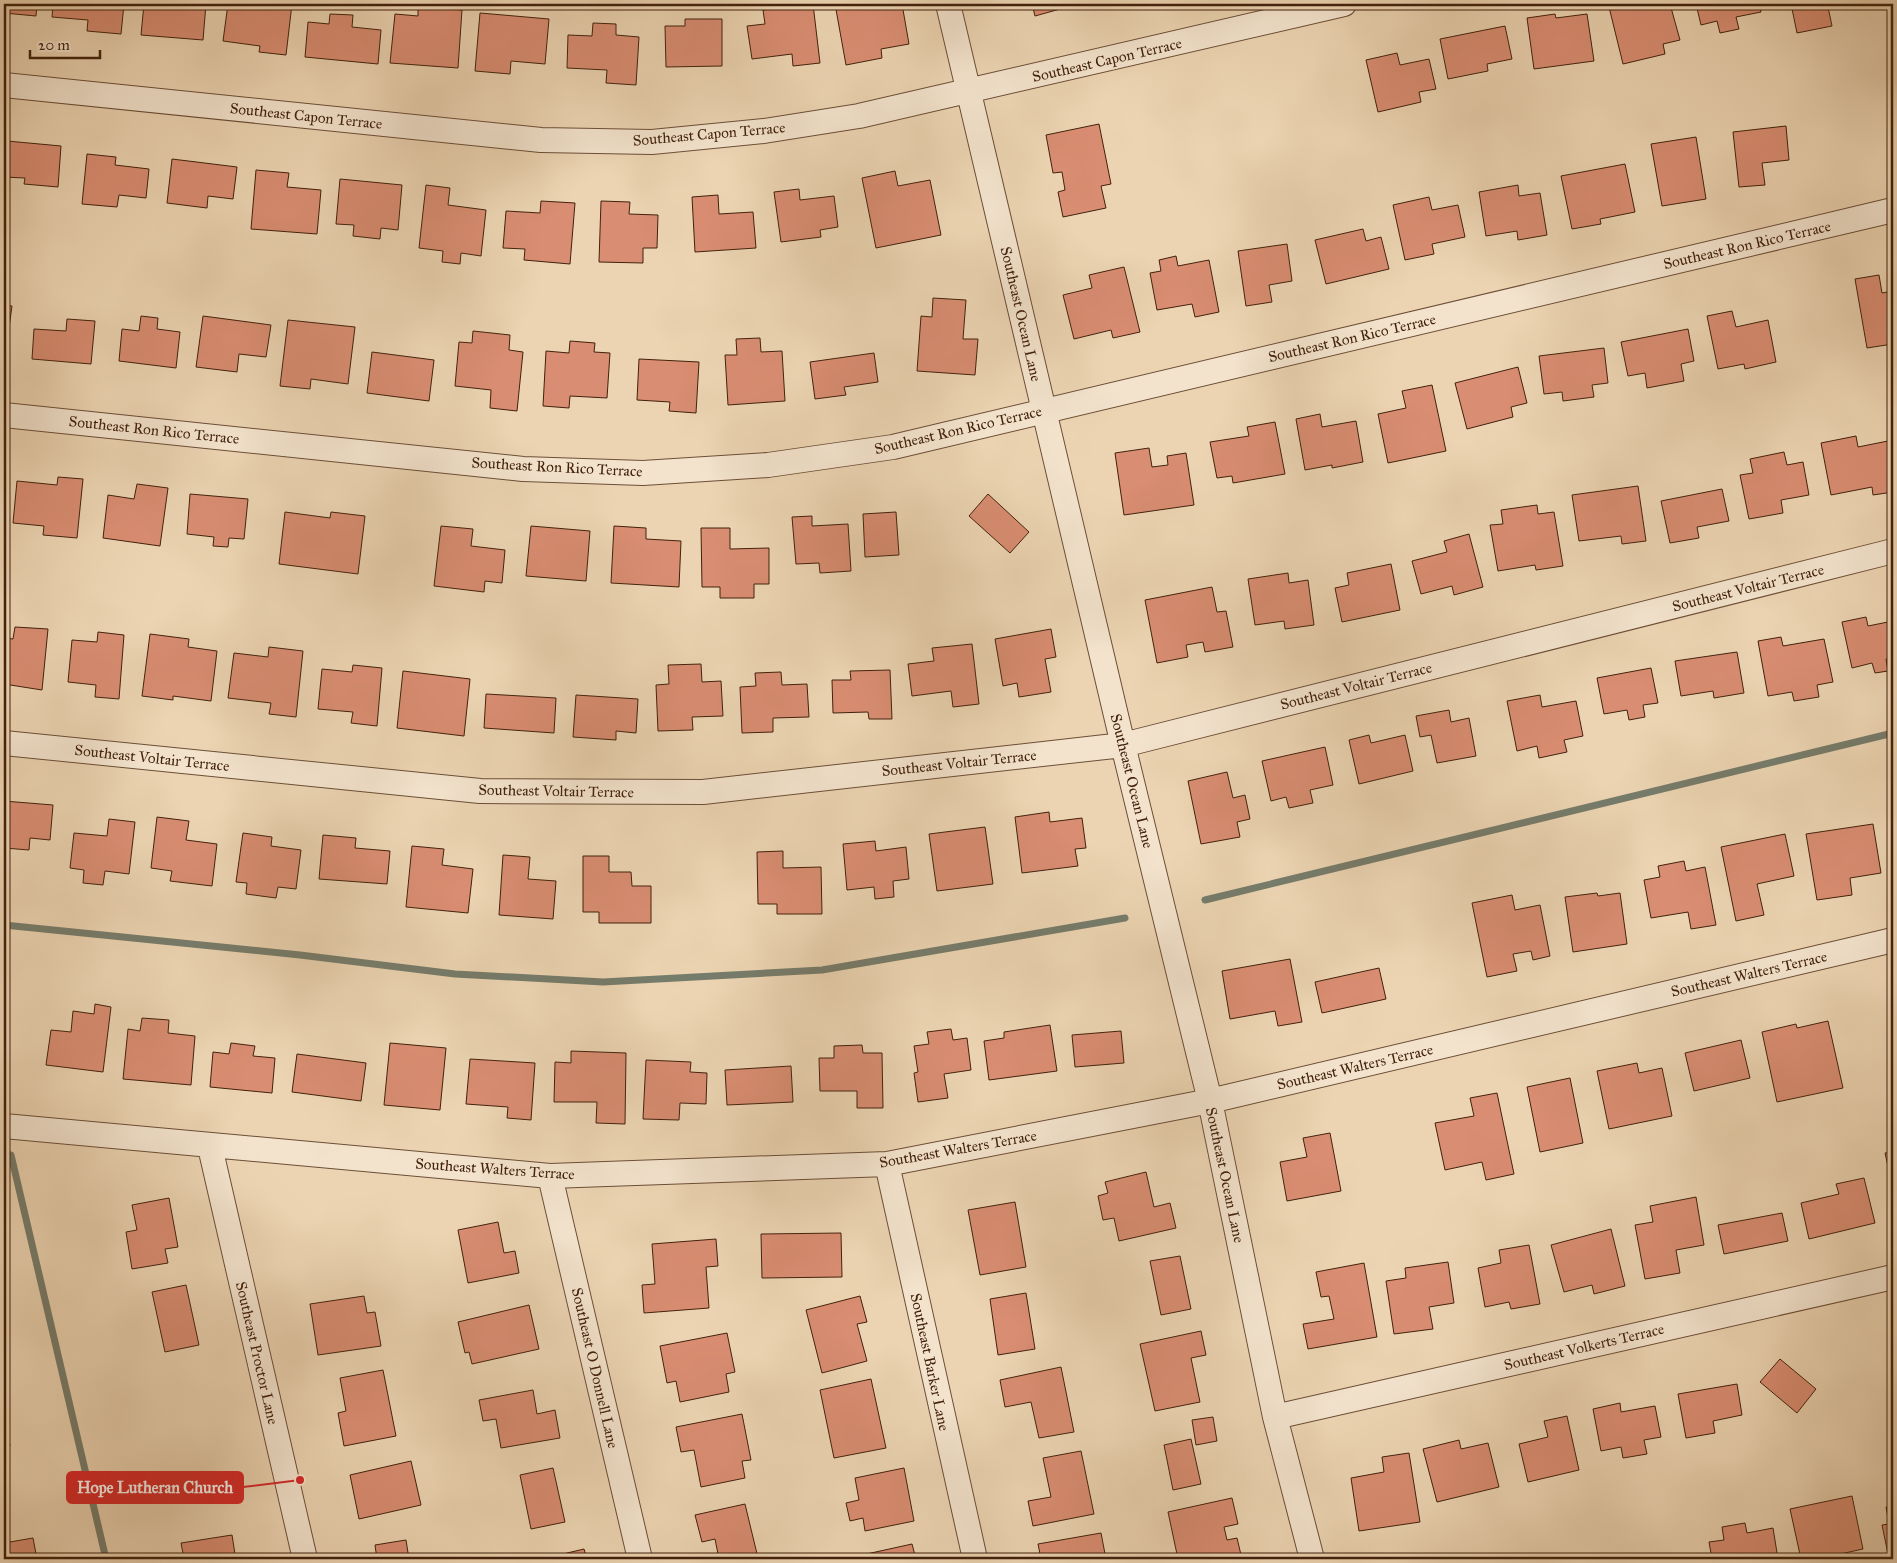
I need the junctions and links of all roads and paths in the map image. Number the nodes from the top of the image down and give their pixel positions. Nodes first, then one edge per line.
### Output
1 (948, 4) edge
2 (1344, 4) edge
3 (4, 85) edge
4 (968, 93) junction
5 (1893, 210) edge
6 (1044, 410) junction
7 (4, 415) edge
8 (1893, 551) edge
9 (4, 743) edge
10 (1123, 745) junction
11 (1893, 940) edge
12 (1210, 1102) junction
13 (4, 1126) edge
14 (210, 1147) junction
15 (887, 1164) junction
16 (550, 1176) junction
17 (1893, 1277) edge
18 (1276, 1417) junction
19 (305, 1559) edge
20 (640, 1559) edge
21 (975, 1559) edge
22 (1312, 1559) edge

1 - 4 street, Southeast Ocean Lane
2 - 4 street, Southeast Capon Terrace
3 - 4 street, Southeast Capon Terrace
4 - 6 street, Southeast Ocean Lane
5 - 6 street, Southeast Ron Rico Terrace
6 - 7 street, Southeast Ron Rico Terrace
6 - 10 street, Southeast Ocean Lane
8 - 10 street, Southeast Voltair Terrace
9 - 10 street, Southeast Voltair Terrace
10 - 12 street, Southeast Ocean Lane
11 - 12 street, Southeast Walters Terrace
12 - 15 street, Southeast Walters Terrace
12 - 18 street, Southeast Ocean Lane
13 - 14 street, Southeast Walters Terrace
14 - 16 street, Southeast Walters Terrace
14 - 19 street, Southeast Proctor Lane
15 - 16 street, Southeast Walters Terrace
15 - 21 street, Southeast Barker Lane
16 - 20 street, Southeast O Donnell Lane
17 - 18 street, Southeast Volkerts Terrace
18 - 22 street, Southeast Ocean Lane

